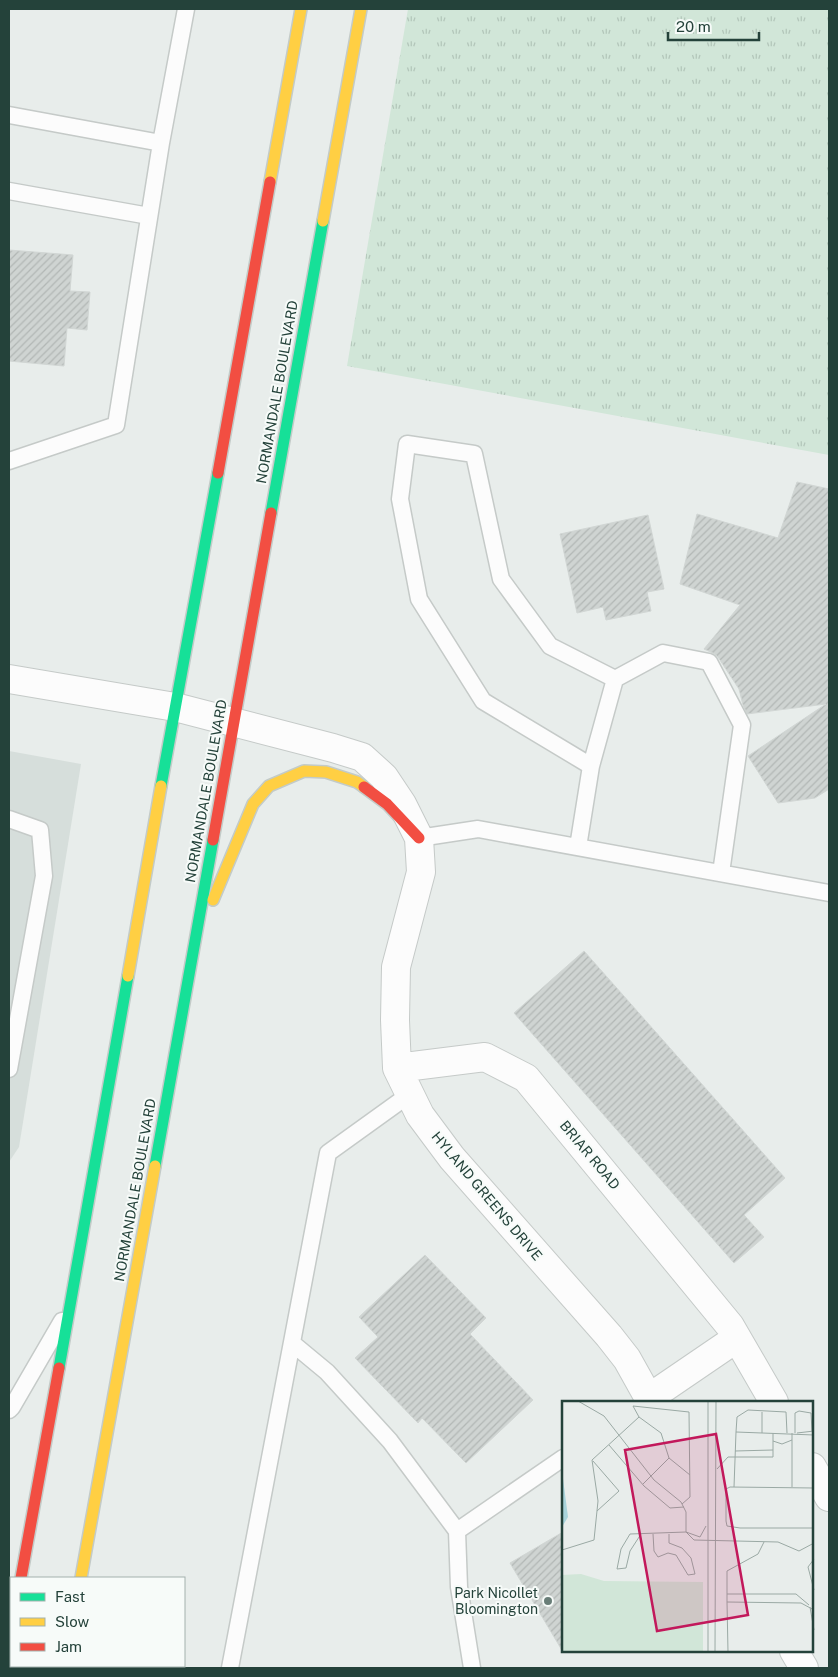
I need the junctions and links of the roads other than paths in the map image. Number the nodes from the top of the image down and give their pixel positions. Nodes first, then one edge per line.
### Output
1 (186, 9) edge
2 (301, 9) edge
3 (361, 9) edge
4 (9, 115) edge
5 (161, 143) junction
6 (9, 191) edge
7 (149, 216) junction
8 (9, 461) edge
9 (9, 679) edge
10 (615, 679) junction
11 (175, 707) junction
12 (234, 723) junction
13 (591, 766) junction
14 (9, 819) edge
15 (419, 838) junction
16 (578, 847) junction
17 (721, 873) junction
18 (828, 891) edge
19 (194, 943) junction
20 (397, 1068) junction
21 (9, 1069) edge
22 (410, 1094) junction
23 (71, 1304) junction
24 (737, 1338) junction
25 (292, 1343) junction
26 (648, 1401) edge
27 (773, 1401) edge
28 (9, 1410) edge
29 (562, 1459) edge
30 (813, 1469) edge
31 (829, 1497) edge
32 (457, 1531) junction
33 (21, 1577) edge
34 (81, 1577) edge
35 (795, 1652) edge
36 (230, 1668) edge
37 (472, 1668) edge
38 (804, 1668) edge

1 - 5 lane
2 - 11 main road
3 - 12 main road, NORMANDALE BOULEVARD
4 - 5 lane
5 - 7 lane
6 - 7 lane
7 - 8 lane
9 - 11 street, HYLAND GREENS DRIVE
10 - 13 lane
10 - 13 lane
10 - 17 lane
11 - 12 street, HYLAND GREENS DRIVE
11 - 23 main road
12 - 15 street, HYLAND GREENS DRIVE
12 - 19 main road, NORMANDALE BOULEVARD
13 - 16 lane
14 - 21 lane
15 - 16 lane
15 - 19 main road
15 - 20 street, HYLAND GREENS DRIVE
16 - 17 lane
17 - 18 lane
19 - 34 main road, NORMANDALE BOULEVARD
20 - 22 street, HYLAND GREENS DRIVE
20 - 24 street, BRIAR ROAD
22 - 25 lane
22 - 26 street, HYLAND GREENS DRIVE
23 - 28 lane
23 - 33 main road
24 - 26 street
24 - 27 street, BRIAR ROAD
25 - 32 lane
25 - 36 lane
29 - 32 lane
30 - 31 street
32 - 37 lane
35 - 38 street

